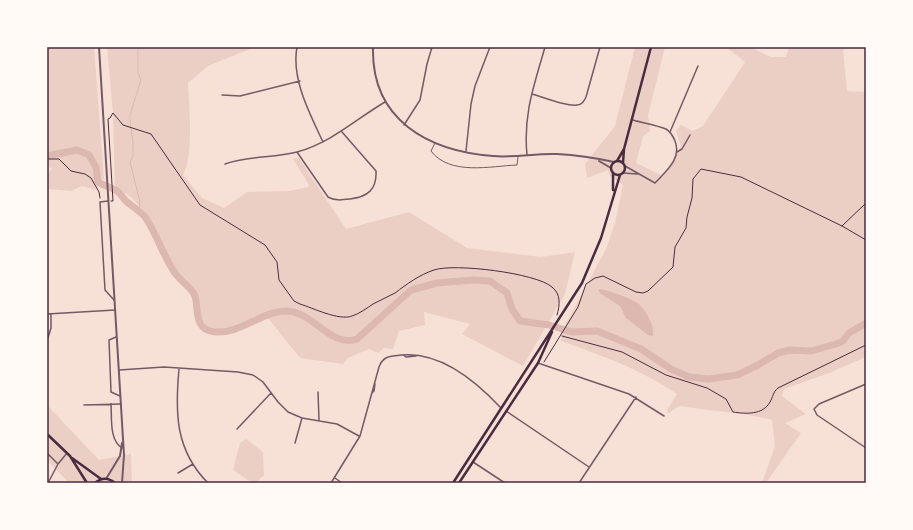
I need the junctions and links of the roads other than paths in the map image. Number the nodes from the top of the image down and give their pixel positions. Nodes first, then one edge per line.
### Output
1 (99, 47) edge
2 (297, 47) edge
3 (373, 47) edge
4 (432, 47) edge
5 (490, 47) edge
6 (545, 47) edge
7 (600, 47) edge
8 (651, 47) edge
9 (698, 66) dead end
10 (300, 82) junction
11 (532, 94) junction
12 (222, 95) dead end
13 (385, 102) junction
14 (633, 120) junction
15 (404, 125) junction
16 (341, 131) junction
17 (670, 132) junction
18 (690, 135) dead end
19 (323, 142) junction
20 (435, 144) junction
21 (624, 149) junction
22 (298, 152) junction
23 (466, 152) junction
24 (677, 152) junction
25 (527, 155) junction
26 (518, 156) junction
27 (598, 160) junction
28 (616, 161) junction
29 (225, 164) dead end
30 (624, 164) junction
31 (611, 168) junction
32 (613, 172) junction
33 (621, 174) junction
34 (640, 174) junction
35 (613, 193) junction
36 (109, 201) junction
37 (114, 300) junction
38 (115, 310) junction
39 (47, 314) edge
40 (51, 314) junction
41 (553, 330) junction
42 (117, 337) junction
43 (47, 341) edge
44 (533, 361) junction
45 (538, 363) junction
46 (179, 369) junction
47 (119, 370) junction
48 (866, 384) edge
49 (318, 392) dead end
50 (271, 393) junction
51 (120, 396) junction
52 (636, 397) junction
53 (111, 404) junction
54 (121, 404) junction
55 (84, 405) dead end
56 (502, 408) junction
57 (506, 411) junction
58 (664, 416) dead end
59 (302, 418) junction
60 (319, 420) junction
61 (237, 429) dead end
62 (47, 434) edge
63 (360, 436) junction
64 (123, 438) junction
65 (295, 443) dead end
66 (122, 448) junction
67 (866, 448) edge
68 (47, 453) edge
69 (67, 453) junction
70 (70, 456) junction
71 (472, 462) junction
72 (58, 464) junction
73 (193, 464) junction
74 (590, 467) junction
75 (178, 473) dead end
76 (334, 478) junction
77 (101, 479) junction
78 (106, 479) junction
79 (48, 483) edge
80 (87, 483) edge
81 (96, 483) edge
82 (115, 483) edge
83 (122, 483) edge
84 (208, 483) edge
85 (331, 483) edge
86 (342, 483) edge
87 (453, 483) edge
88 (459, 483) edge
89 (505, 483) edge
90 (579, 483) edge

1 - 36 street
2 - 10 street
3 - 13 street
4 - 15 street
5 - 23 street
6 - 11 street
7 - 11 street
8 - 14 main road
9 - 17 street
10 - 12 street
10 - 19 street
11 - 25 street
13 - 15 street
13 - 16 street
14 - 17 street
14 - 21 main road
15 - 20 street
16 - 19 street
16 - 22 street
17 - 24 street
18 - 24 street
19 - 22 street
20 - 23 street
20 - 26 lane
21 - 28 main road
21 - 30 main road
22 - 29 street
23 - 26 street
24 - 34 street
25 - 26 street
25 - 27 street
27 - 28 street
27 - 31 street
28 - 30 main road
28 - 31 main road
30 - 33 main road
30 - 34 street
31 - 32 main road
32 - 33 main road
32 - 35 main road
33 - 34 street
33 - 35 main road
35 - 41 main road
36 - 37 street
36 - 37 street
37 - 38 street
38 - 40 street
38 - 42 street
39 - 40 street
40 - 43 street
41 - 44 main road
41 - 45 main road
42 - 47 street
42 - 51 street
44 - 45 main road
44 - 56 main road
45 - 52 street
45 - 57 main road
46 - 47 street
46 - 50 street
46 - 73 street
47 - 51 street
48 - 67 street
49 - 60 street
50 - 59 street
50 - 61 street
51 - 54 street
52 - 58 street
52 - 74 street
53 - 54 street
53 - 55 street
53 - 66 street
54 - 64 street
56 - 57 main road
56 - 63 street
56 - 87 main road
57 - 71 main road
57 - 74 street
59 - 60 street
59 - 65 street
60 - 63 street
62 - 69 main road
63 - 76 street
64 - 66 street
64 - 83 street
66 - 78 street
68 - 72 street
69 - 70 main road
69 - 72 street
70 - 77 main road
70 - 80 main road
71 - 88 main road
71 - 89 street
72 - 79 street
73 - 75 street
73 - 84 street
74 - 90 street
76 - 85 street
76 - 86 street
77 - 78 main road
77 - 81 main road
78 - 82 main road

